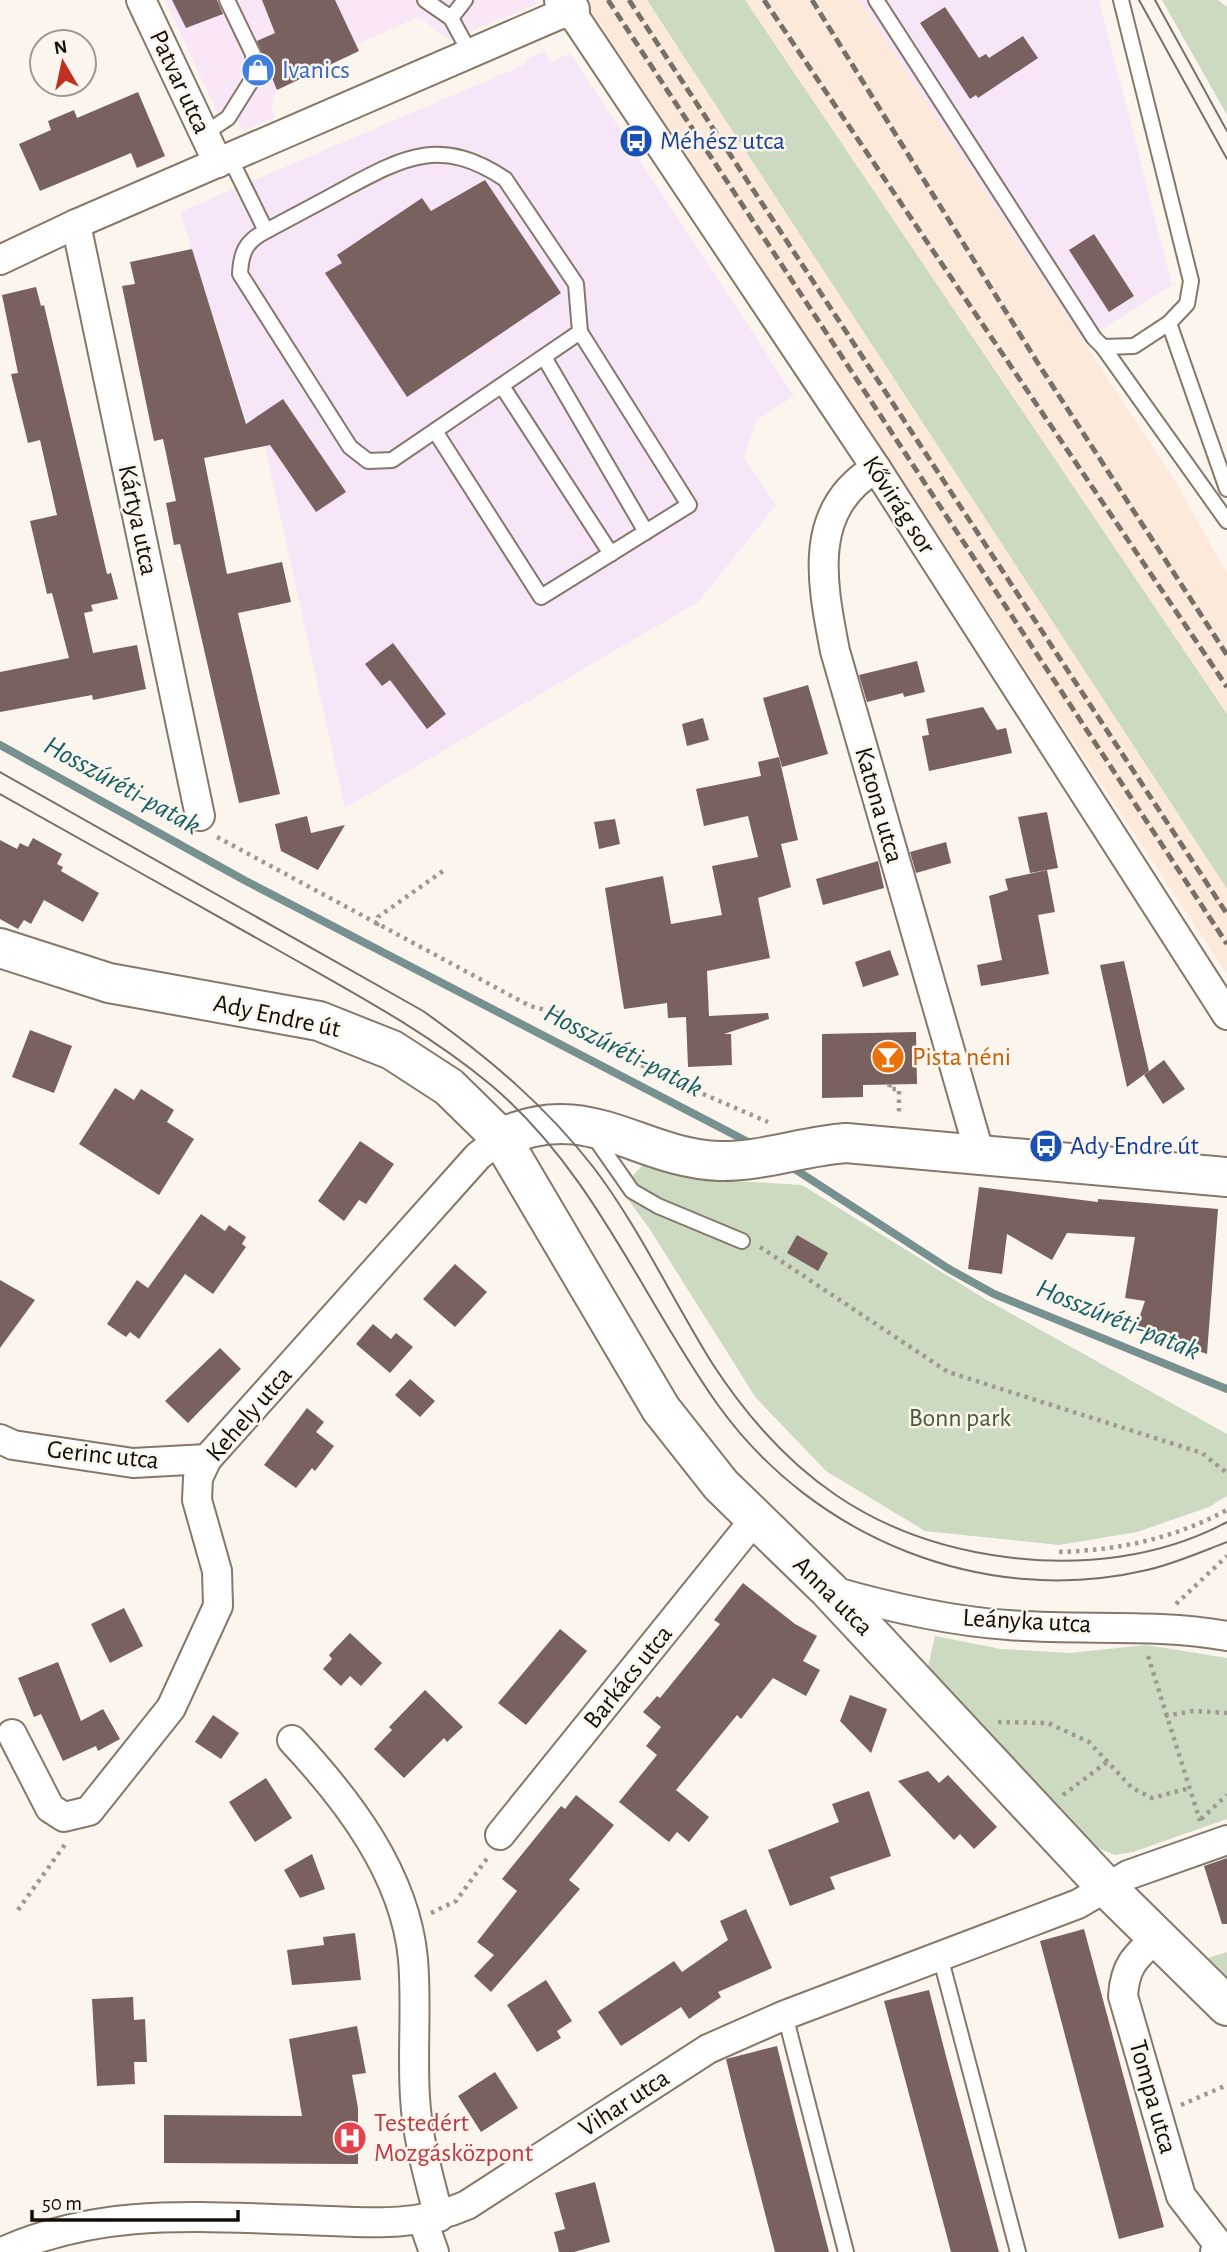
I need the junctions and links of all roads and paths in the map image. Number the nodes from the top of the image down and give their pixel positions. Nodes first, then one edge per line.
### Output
1 (141, 0) edge
2 (227, 0) edge
3 (425, 0) edge
4 (465, 0) edge
5 (876, 0) edge
6 (1121, 0) edge
7 (567, 5) edge
8 (451, 18) junction
9 (470, 53) junction
10 (204, 134) junction
11 (224, 161) junction
12 (76, 224) junction
13 (266, 231) junction
14 (0, 260) edge
15 (1169, 323) junction
16 (580, 332) junction
17 (1103, 347) junction
18 (544, 357) junction
19 (502, 386) junction
20 (435, 431) junction
21 (876, 468) junction
22 (1227, 489) edge
23 (1227, 521) edge
24 (646, 532) junction
25 (611, 554) junction
26 (200, 816) dead end
27 (231, 846) dead end
28 (443, 872) dead end
29 (377, 926) junction
30 (0, 948) edge
31 (1227, 1015) edge
32 (750, 1115) dead end
33 (586, 1125) junction
34 (501, 1138) junction
35 (980, 1155) junction
36 (1227, 1177) edge
37 (743, 1241) joint
38 (0, 1439) edge
39 (207, 1459) junction
40 (1227, 1473) edge
41 (1227, 1510) edge
42 (755, 1519) junction
43 (1059, 1552) dead end
44 (1227, 1556) edge
45 (829, 1590) junction
46 (1150, 1629) junction
47 (1227, 1636) edge
48 (1227, 1713) edge
49 (1165, 1716) junction
50 (12, 1734) dead end
51 (968, 1737) junction
52 (292, 1740) dead end
53 (1107, 1762) junction
54 (1190, 1788) junction
55 (1227, 1795) edge
56 (89, 1811) junction
57 (1038, 1813) junction
58 (1200, 1820) junction
59 (500, 1835) joint
60 (1218, 1843) edge
61 (1106, 1888) junction
62 (18, 1910) dead end
63 (407, 1925) junction
64 (1156, 1938) junction
65 (940, 1956) junction
66 (1227, 2006) edge
67 (785, 2015) junction
68 (1227, 2085) edge
69 (1158, 2115) junction
70 (431, 2219) junction
71 (1220, 2251) edge
72 (2, 2252) edge
73 (434, 2252) edge
74 (846, 2252) edge
75 (1018, 2252) edge

1 - 10 street, Patvar utca
2 - 10 lane
3 - 8 lane
4 - 8 lane
5 - 17 lane
6 - 15 lane
7 - 9 street
7 - 21 street, Kővirág sor
8 - 9 lane
9 - 11 street
10 - 11 street, Patvar utca
11 - 12 street
11 - 13 lane
12 - 14 street
12 - 26 street, Kártya utca
13 - 16 lane
13 - 20 lane
15 - 17 lane
15 - 22 lane
16 - 18 lane
16 - 24 lane
17 - 23 lane
18 - 19 lane
18 - 24 lane
19 - 20 lane
19 - 25 lane
20 - 25 lane
21 - 31 street, Kővirág sor
21 - 35 street, Katona utca
24 - 25 lane
27 - 29 path
28 - 29 path
29 - 32 path
30 - 34 street, Ady Endre út
33 - 34 street
33 - 35 street
33 - 37 lane
34 - 39 street, Kehely utca
34 - 42 street, Anna utca
35 - 36 street
37 - 40 path
38 - 39 street, Gerinc utca
39 - 56 street, Kehely utca
41 - 43 path
42 - 45 street, Anna utca
42 - 59 street, Barkács utca
44 - 46 path
45 - 46 street, Leányka utca
45 - 51 street, Anna utca
46 - 47 street, Leányka utca
46 - 49 path
48 - 49 path
49 - 54 path
50 - 56 street
51 - 53 path
51 - 57 street, Anna utca
52 - 63 street
53 - 54 path
53 - 57 path
54 - 58 path
55 - 58 path
56 - 62 path
57 - 61 street, Anna utca
58 - 60 path
59 - 63 path
60 - 61 street, Vihar utca
61 - 64 street, Anna utca
61 - 65 street, Vihar utca
63 - 70 street
64 - 66 street, Anna utca
64 - 69 street, Tompa utca
65 - 67 street, Vihar utca
65 - 75 lane
67 - 70 street, Vihar utca
67 - 74 lane
68 - 69 path
69 - 71 street, Tompa utca
70 - 72 street, Vihar utca
70 - 73 street

